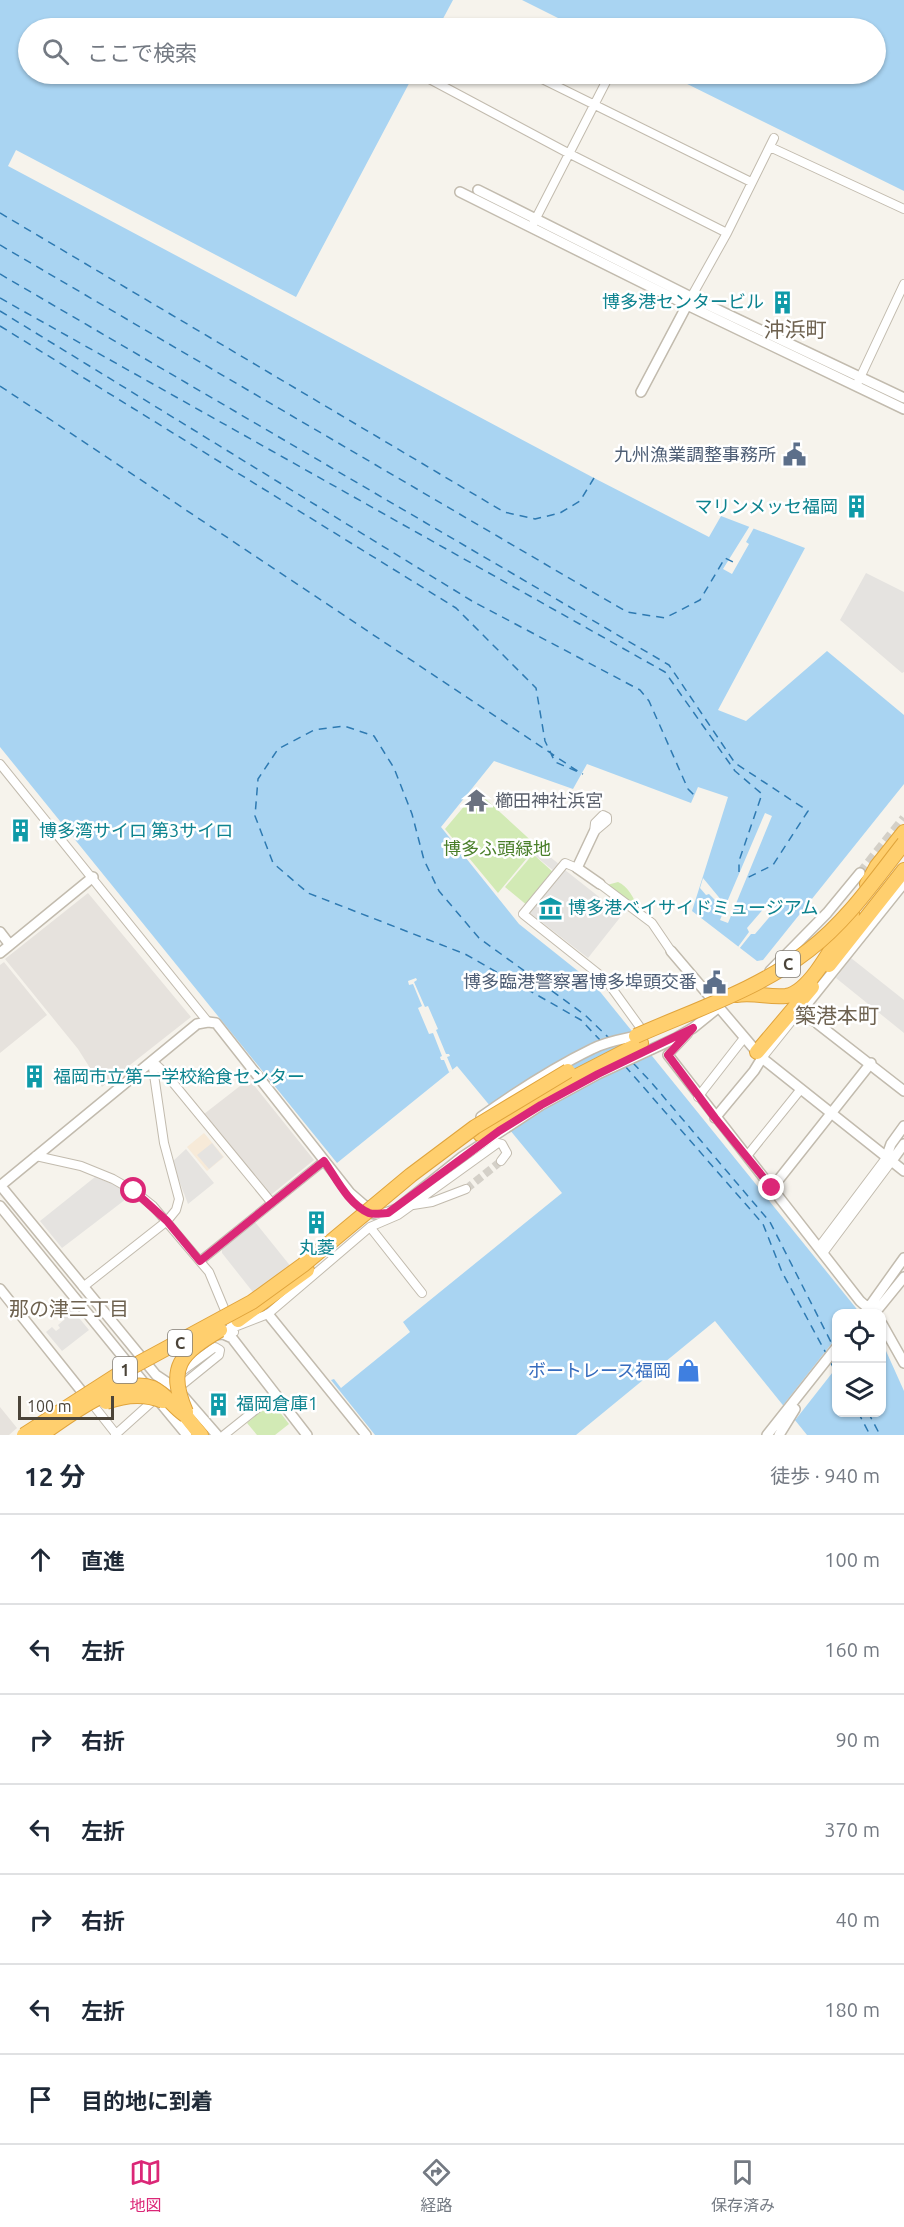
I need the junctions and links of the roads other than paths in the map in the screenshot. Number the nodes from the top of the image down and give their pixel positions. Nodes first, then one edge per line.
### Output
1 (439, 84) edge
2 (552, 84) edge
3 (605, 84) edge
4 (593, 105) junction
5 (774, 138) dead end
6 (770, 147) junction
7 (568, 153) junction
8 (751, 182) junction
9 (478, 190) dead end
10 (460, 192) dead end
11 (904, 209) edge
12 (534, 223) junction
13 (727, 233) junction
14 (904, 284) edge
15 (689, 301) junction
16 (858, 381) junction
17 (641, 392) dead end
18 (904, 398) edge
19 (904, 409) edge
20 (0, 764) edge
21 (594, 832) dead end
22 (904, 832) edge
23 (904, 843) edge
24 (904, 857) edge
25 (577, 868) junction
26 (904, 870) edge
27 (860, 873) tunnel mouth
28 (93, 877) junction
29 (904, 883) edge
30 (600, 884) joint
31 (0, 932) edge
32 (10, 945) junction
33 (671, 951) joint
34 (0, 953) edge
35 (817, 980) junction
36 (718, 1005) junction
37 (207, 1022) junction
38 (818, 1024) junction
39 (693, 1028) junction
40 (641, 1035) junction
41 (744, 1038) junction
42 (668, 1055) joint
43 (759, 1055) junction
44 (152, 1061) junction
45 (871, 1064) junction
46 (801, 1089) junction
47 (904, 1091) edge
48 (699, 1097) junction
49 (830, 1112) junction
50 (715, 1118) junction
51 (904, 1126) edge
52 (904, 1144) edge
53 (36, 1156) junction
54 (747, 1156) junction
55 (889, 1160) junction
56 (324, 1161) junction
57 (501, 1161) dead end
58 (904, 1171) edge
59 (333, 1173) junction
60 (0, 1186) edge
61 (772, 1188) junction
62 (466, 1189) tunnel mouth
63 (271, 1202) junction
64 (413, 1205) junction
65 (0, 1206) edge
66 (363, 1214) junction
67 (167, 1221) junction
68 (370, 1227) junction
69 (330, 1250) junction
70 (821, 1250) junction
71 (904, 1258) edge
72 (200, 1261) junction
73 (903, 1279) edge
74 (83, 1287) junction
75 (0, 1289) edge
76 (422, 1293) dead end
77 (869, 1309) edge
78 (873, 1309) edge
79 (874, 1309) edge
80 (268, 1314) junction
81 (233, 1329) junction
82 (886, 1331) edge
83 (210, 1335) junction
84 (238, 1348) junction
85 (832, 1355) edge
86 (146, 1363) junction
87 (833, 1363) edge
88 (904, 1363) edge
89 (133, 1368) junction
90 (168, 1382) junction
91 (177, 1389) junction
92 (83, 1393) junction
93 (274, 1395) junction
94 (156, 1398) junction
95 (790, 1412) junction
96 (187, 1417) junction
97 (24, 1435) edge
98 (29, 1435) edge
99 (40, 1435) edge
100 (51, 1435) edge
101 (115, 1435) edge
102 (187, 1435) edge
103 (202, 1435) edge
104 (218, 1435) edge
105 (224, 1435) edge
106 (307, 1435) edge
107 (366, 1435) edge
108 (766, 1435) edge
109 (779, 1435) edge

1 - 7 street
2 - 4 street
3 - 4 street
4 - 7 street
4 - 8 street
5 - 6 street
6 - 8 street
6 - 11 street
7 - 12 street
7 - 13 street
8 - 13 street
9 - 12 street
10 - 12 street
12 - 15 street
13 - 15 street
14 - 16 street
15 - 16 street
15 - 17 street
16 - 18 street
16 - 19 street
20 - 28 street
21 - 25 street
22 - 36 highway, bridge
23 - 40 highway, C, bridge
24 - 69 highway, C
25 - 30 street
25 - 40 street
26 - 35 highway
27 - 36 street
28 - 32 street
28 - 37 street
29 - 38 street
30 - 33 street
31 - 32 street
32 - 34 street
33 - 36 street
35 - 36 highway
35 - 43 highway
36 - 39 street
36 - 40 street, bridge
36 - 41 street
37 - 44 street
37 - 56 street
38 - 43 street
38 - 45 street
39 - 42 street
39 - 59 street
40 - 59 street
40 - 66 highway, 1, bridge
41 - 43 street
41 - 48 street
42 - 48 street
43 - 46 street
43 - 50 street
44 - 53 street
44 - 63 street
44 - 67 street
45 - 47 street
45 - 49 street
46 - 49 street
46 - 54 street
48 - 50 street
49 - 55 street
49 - 61 street
50 - 54 street
51 - 55 street
52 - 55 street
53 - 60 street
53 - 67 street
54 - 61 street
55 - 58 street
55 - 70 street
56 - 59 street
56 - 63 street
57 - 64 street
60 - 74 street
61 - 70 street
62 - 64 street
63 - 72 street
64 - 68 street
65 - 89 street
66 - 96 highway, bridge
66 - 97 highway, 1, bridge
67 - 72 street
67 - 74 street
68 - 76 street
68 - 80 street
69 - 96 highway, bridge
69 - 98 highway, C, bridge
70 - 77 street
71 - 78 street
72 - 81 street
73 - 79 street
74 - 86 street
75 - 92 street
80 - 81 street
80 - 107 street
81 - 83 street
81 - 84 street
82 - 88 street
83 - 84 street
83 - 86 street
84 - 93 street
85 - 95 street
86 - 89 street
86 - 90 street
87 - 95 street
89 - 92 street
89 - 94 street
90 - 91 street
90 - 91 street
91 - 104 street
92 - 98 street
92 - 101 street
93 - 105 street
93 - 106 street
94 - 101 street
94 - 102 street
95 - 108 street
95 - 109 street
96 - 99 highway, bridge
96 - 100 highway, bridge
96 - 103 highway

